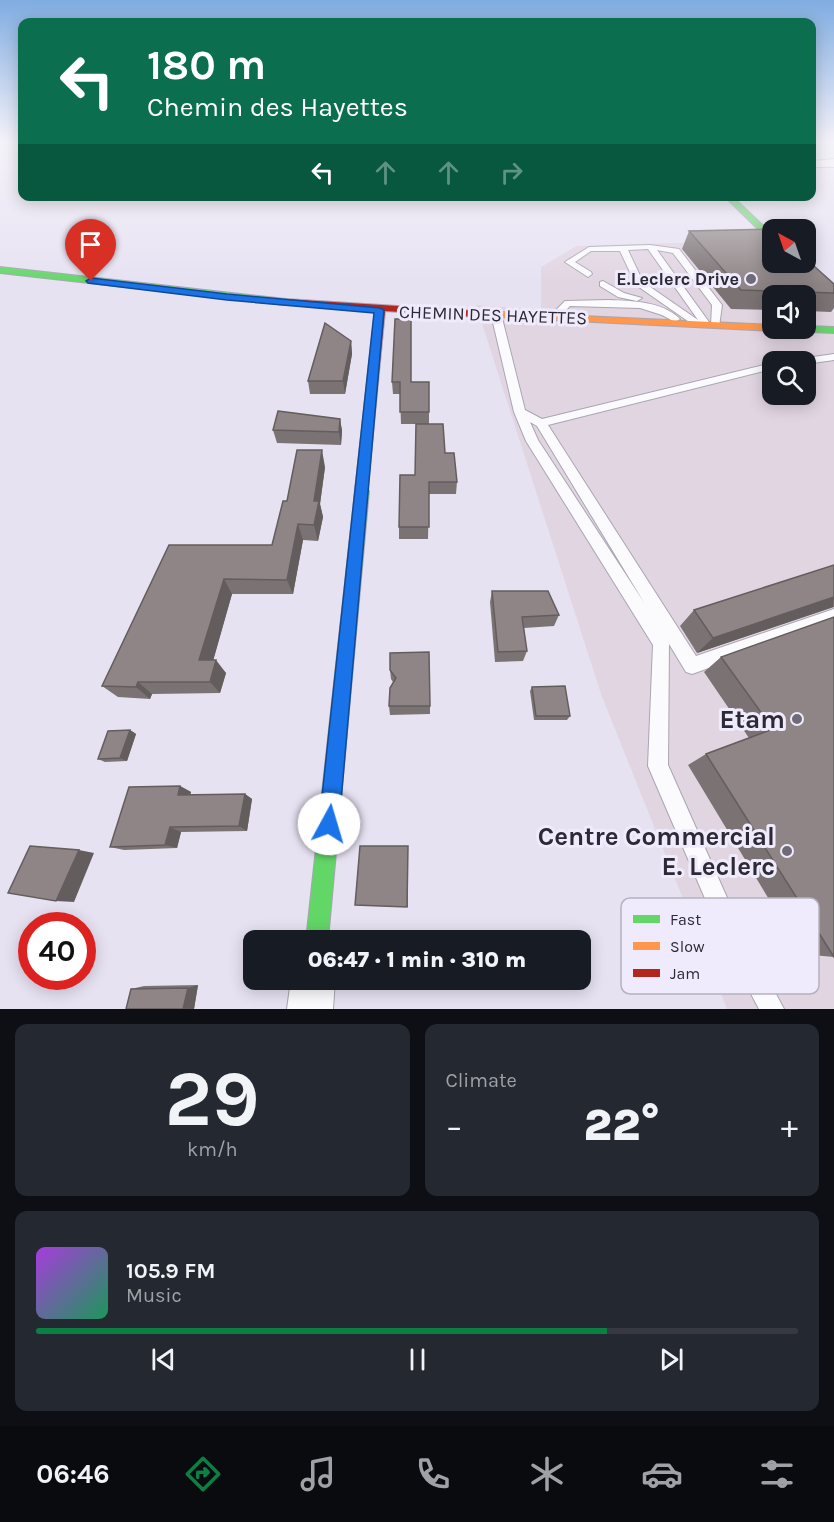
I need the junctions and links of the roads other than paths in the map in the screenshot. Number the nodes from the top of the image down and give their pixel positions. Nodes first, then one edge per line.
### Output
1 (732, 201) edge
2 (762, 229) edge
3 (623, 248) junction
4 (0, 270) edge
5 (668, 273) junction
6 (588, 274) dead end
7 (697, 279) junction
8 (603, 284) dead end
9 (670, 305) junction
10 (380, 310) junction
11 (496, 314) junction
12 (706, 324) junction
13 (762, 327) edge
14 (816, 329) edge
15 (834, 330) edge
16 (834, 357) edge
17 (816, 360) edge
18 (762, 368) edge
19 (520, 412) junction
20 (541, 423) junction
21 (834, 615) edge
22 (716, 898) edge
23 (318, 930) edge
24 (312, 990) edge
25 (764, 994) edge
26 (310, 1009) edge
27 (772, 1009) edge

1 - 2 street
3 - 5 lane
3 - 6 lane
3 - 9 lane
4 - 10 street, CHEMIN DES HAYETTES
5 - 7 lane
5 - 7 lane
5 - 7 lane
5 - 7 lane
5 - 7 lane
5 - 12 lane
7 - 12 lane
8 - 9 lane
9 - 12 lane
10 - 11 street, CHEMIN DES HAYETTES
10 - 23 street
11 - 12 street, CHEMIN DES HAYETTES
11 - 19 lane
12 - 13 street, CHEMIN DES HAYETTES
14 - 15 street
16 - 17 lane
18 - 20 lane
19 - 20 lane
19 - 22 lane
20 - 21 lane
24 - 26 street
25 - 27 lane

